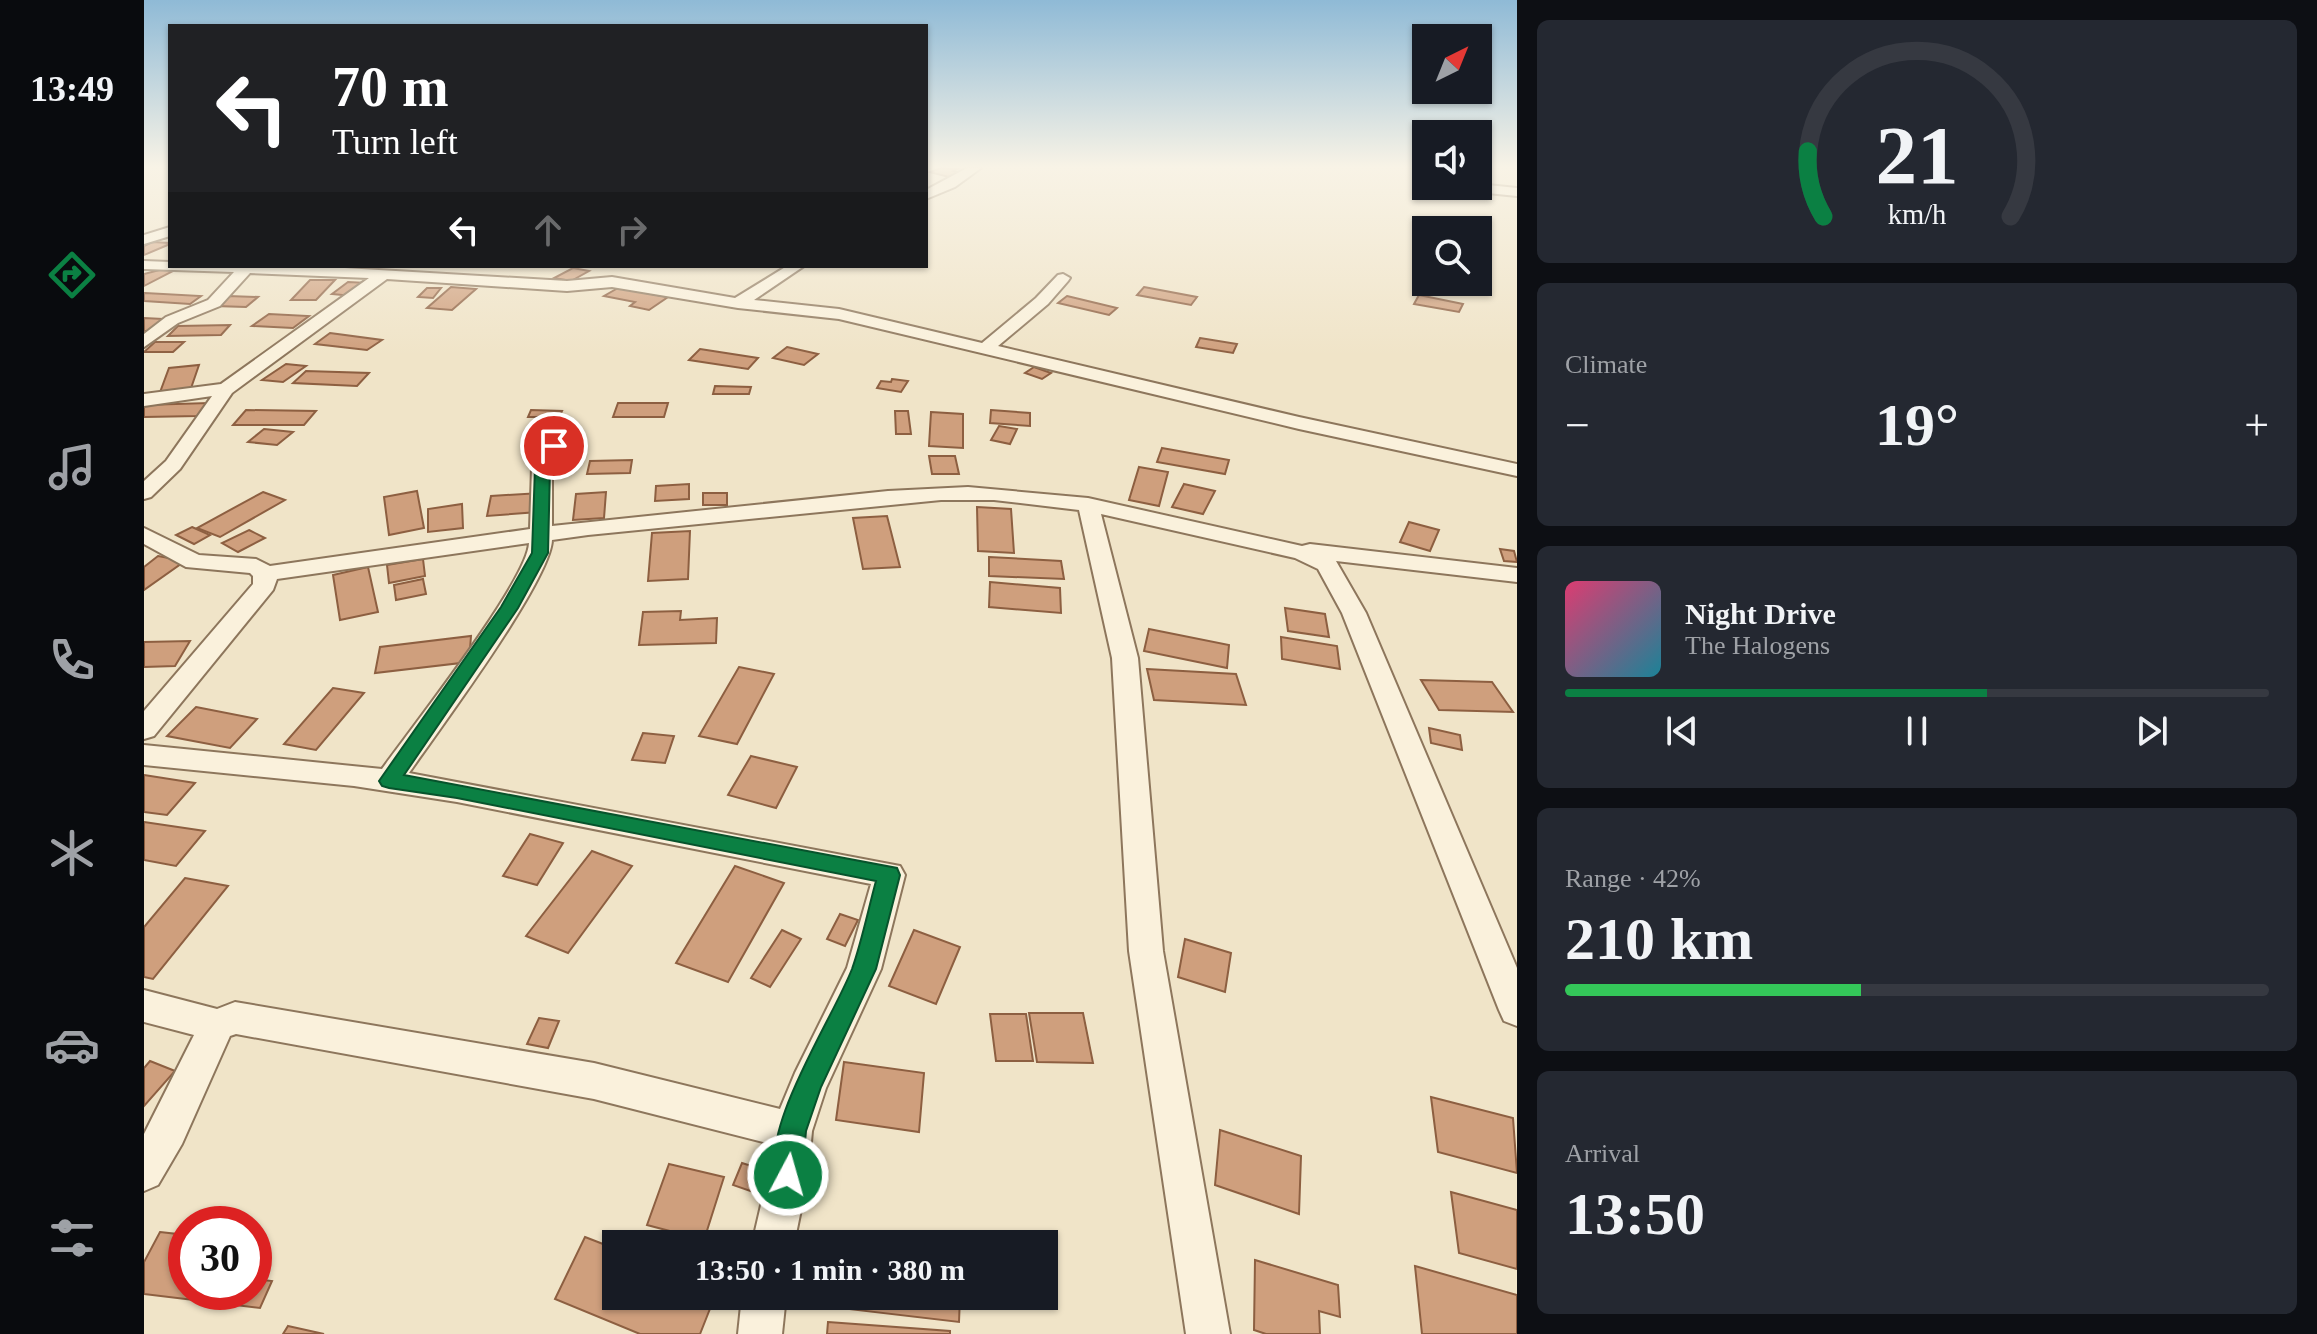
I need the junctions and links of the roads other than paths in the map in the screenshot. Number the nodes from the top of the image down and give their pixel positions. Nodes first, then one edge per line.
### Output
1 (168, 232) edge
2 (144, 240) edge
3 (144, 265) edge
4 (168, 266) edge
5 (221, 268) edge
6 (334, 268) edge
7 (631, 268) edge
8 (794, 268) edge
9 (245, 269) junction
10 (383, 275) junction
11 (1063, 278) dead end
12 (612, 282) junction
13 (738, 303) junction
14 (148, 336) edge
15 (983, 350) junction
16 (226, 389) junction
17 (144, 400) edge
18 (554, 446) dead end
19 (1517, 470) edge
20 (144, 493) edge
21 (1088, 504) junction
22 (540, 534) junction
23 (144, 535) edge
24 (1303, 553) junction
25 (265, 574) junction
26 (1517, 575) edge
27 (144, 729) edge
28 (144, 755) edge
29 (389, 781) junction
30 (144, 1006) edge
31 (1517, 1010) edge
32 (217, 1025) junction
33 (792, 1131) junction
34 (144, 1171) edge
35 (776, 1230) edge
36 (763, 1310) edge
37 (760, 1334) edge
38 (1208, 1334) edge

1 - 2 street
3 - 4 street
5 - 9 street
6 - 9 street
6 - 10 street
7 - 12 street
8 - 13 street
9 - 14 street
10 - 12 street
10 - 16 street
11 - 15 street
12 - 13 street
13 - 15 street
15 - 19 street
16 - 17 street
16 - 20 street
18 - 22 street
21 - 22 street
21 - 24 street
21 - 38 street
22 - 25 street
22 - 29 street
23 - 25 street
24 - 26 street
24 - 31 street
25 - 27 street
28 - 29 street
29 - 33 street
30 - 32 street
32 - 33 street
32 - 34 street
33 - 35 street
36 - 37 street

